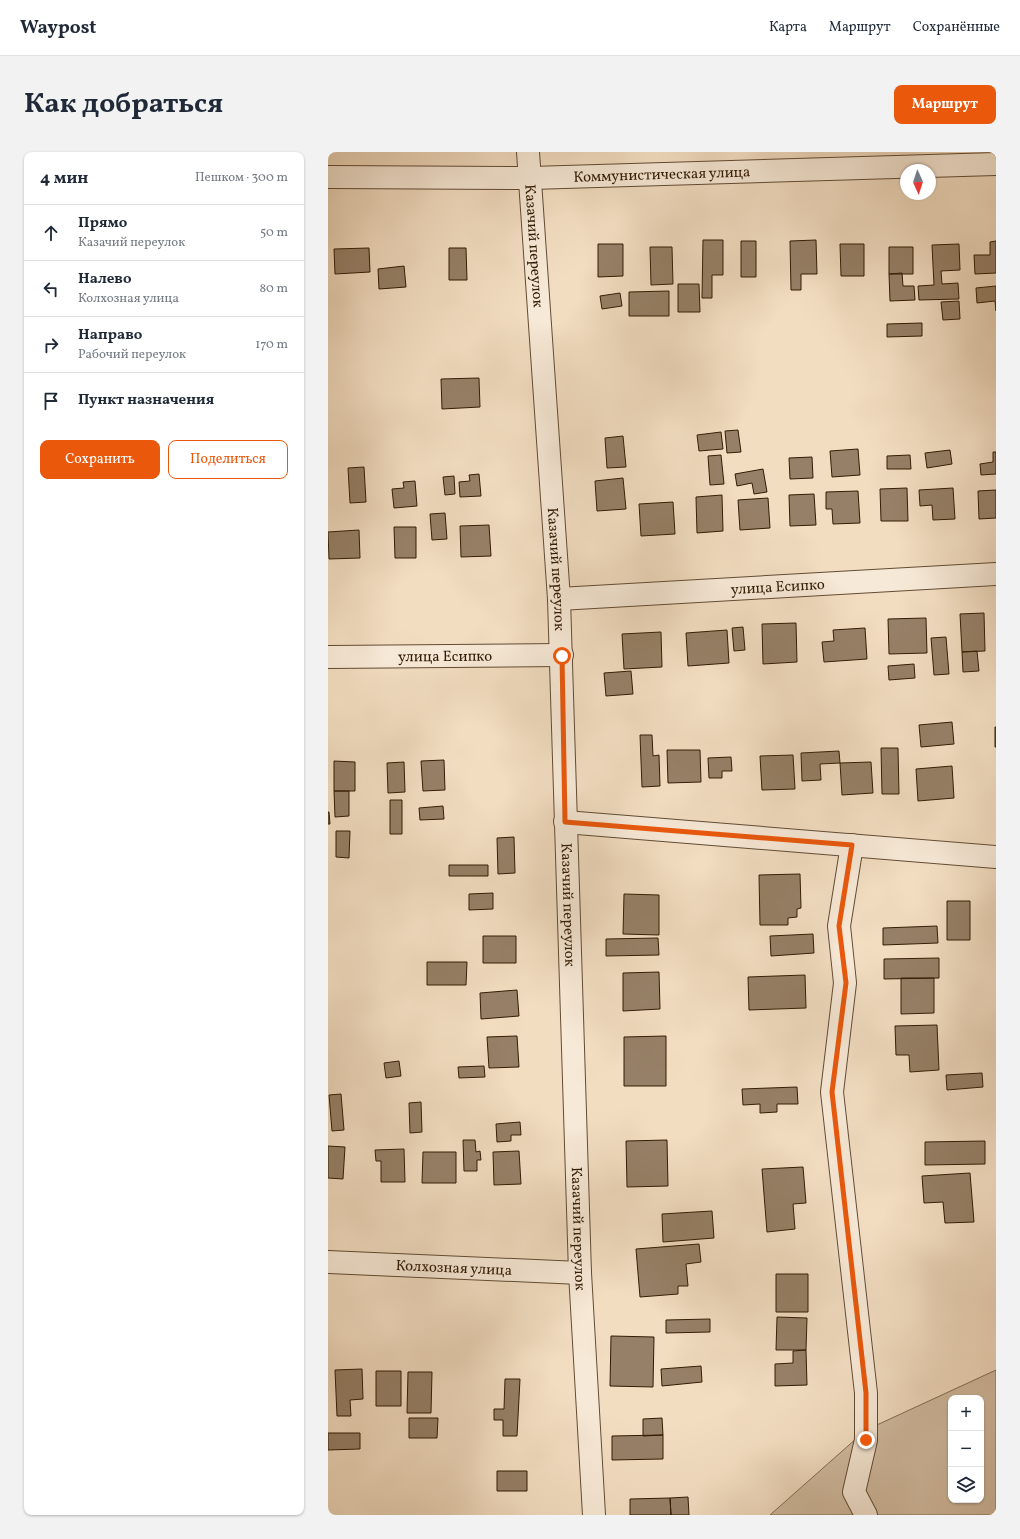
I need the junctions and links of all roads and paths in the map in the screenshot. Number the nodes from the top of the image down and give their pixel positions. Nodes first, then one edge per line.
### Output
1 (528, 152) edge
2 (996, 164) edge
3 (328, 177) edge
4 (531, 178) junction
5 (996, 574) edge
6 (559, 599) junction
7 (562, 656) junction
8 (328, 657) edge
9 (565, 822) junction
10 (852, 845) junction
11 (996, 856) edge
12 (328, 1262) edge
13 (580, 1273) junction
14 (594, 1515) edge
15 (866, 1515) edge

1 - 4 street, Казачий переулок
2 - 4 street, Коммунистическая улица
3 - 4 street, Коммунистическая улица
4 - 6 street, Казачий переулок
5 - 6 street, улица Есипко
6 - 7 street, Казачий переулок
7 - 8 street, улица Есипко
7 - 9 street, Казачий переулок
9 - 10 street
9 - 13 street, Казачий переулок
10 - 11 street
10 - 15 street
12 - 13 street, Колхозная улица
13 - 14 street, Казачий переулок

